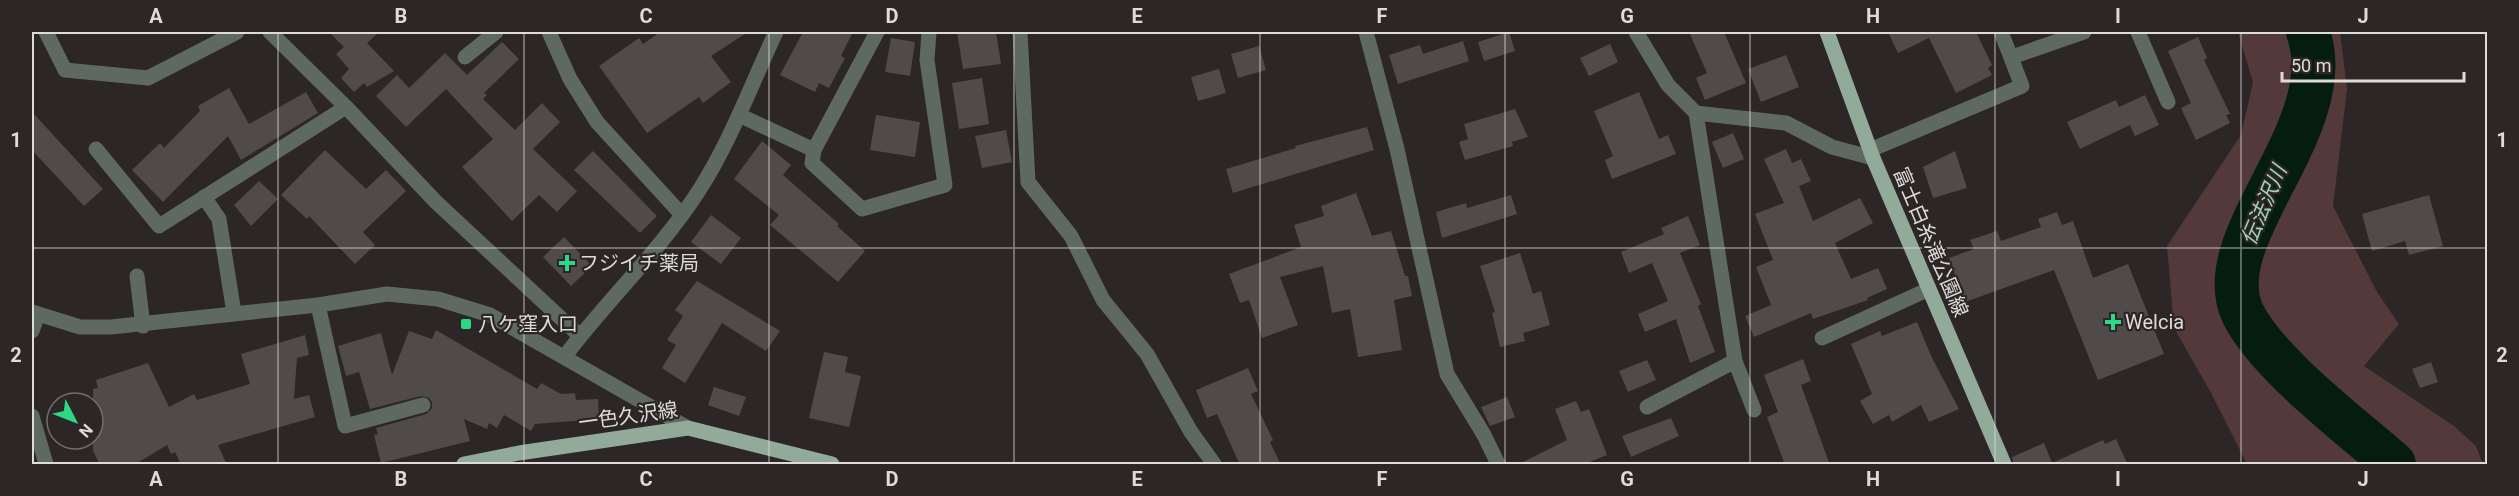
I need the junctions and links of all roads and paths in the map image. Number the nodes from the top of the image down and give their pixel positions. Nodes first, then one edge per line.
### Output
1 (46, 32) edge
2 (270, 32) edge
3 (496, 32) edge
4 (549, 32) edge
5 (776, 32) edge
6 (877, 32) edge
7 (929, 32) edge
8 (1020, 32) edge
9 (1366, 32) edge
10 (1636, 32) edge
11 (1827, 32) edge
12 (2001, 32) edge
13 (2084, 32) edge
14 (2138, 32) edge
15 (228, 34) edge
16 (465, 57) dead end
17 (2012, 57) junction
18 (2168, 102) dead end
19 (346, 106) junction
20 (1696, 113) junction
21 (739, 115) junction
22 (96, 149) dead end
23 (814, 150) junction
24 (1871, 154) junction
25 (204, 197) junction
26 (682, 215) junction
27 (137, 276) dead end
28 (1927, 290) junction
29 (318, 305) junction
30 (35, 313) edge
31 (234, 313) junction
32 (143, 326) junction
33 (32, 331) edge
34 (580, 336) junction
35 (1822, 338) dead end
36 (565, 357) junction
37 (1735, 361) junction
38 (423, 405) dead end
39 (1647, 407) dead end
40 (1754, 410) dead end
41 (32, 416) edge
42 (687, 428) junction
43 (46, 465) edge
44 (464, 465) edge
45 (832, 465) edge
46 (1214, 465) edge
47 (1498, 465) edge
48 (2004, 465) edge

1 - 15 street
2 - 19 street
3 - 16 street
4 - 26 street
5 - 21 street
6 - 23 street
7 - 23 street
8 - 46 street
9 - 47 street
10 - 20 street
11 - 24 main road, 富士白糸滝公園線
12 - 17 street
13 - 17 street
14 - 18 street
17 - 24 street
19 - 25 street
19 - 34 street
20 - 24 street
20 - 37 street
21 - 23 street
21 - 26 street
22 - 25 street
24 - 28 main road, 富士白糸滝公園線
25 - 31 street
26 - 34 street
27 - 32 street
28 - 35 street
28 - 48 main road, 富士白糸滝公園線
29 - 31 street
29 - 36 street
29 - 38 street
30 - 32 street
30 - 33 street
31 - 32 street
34 - 36 street
36 - 42 street
37 - 39 street
37 - 40 street
41 - 43 street
42 - 44 main road, 一色久沢線
42 - 45 main road, 一色久沢線

